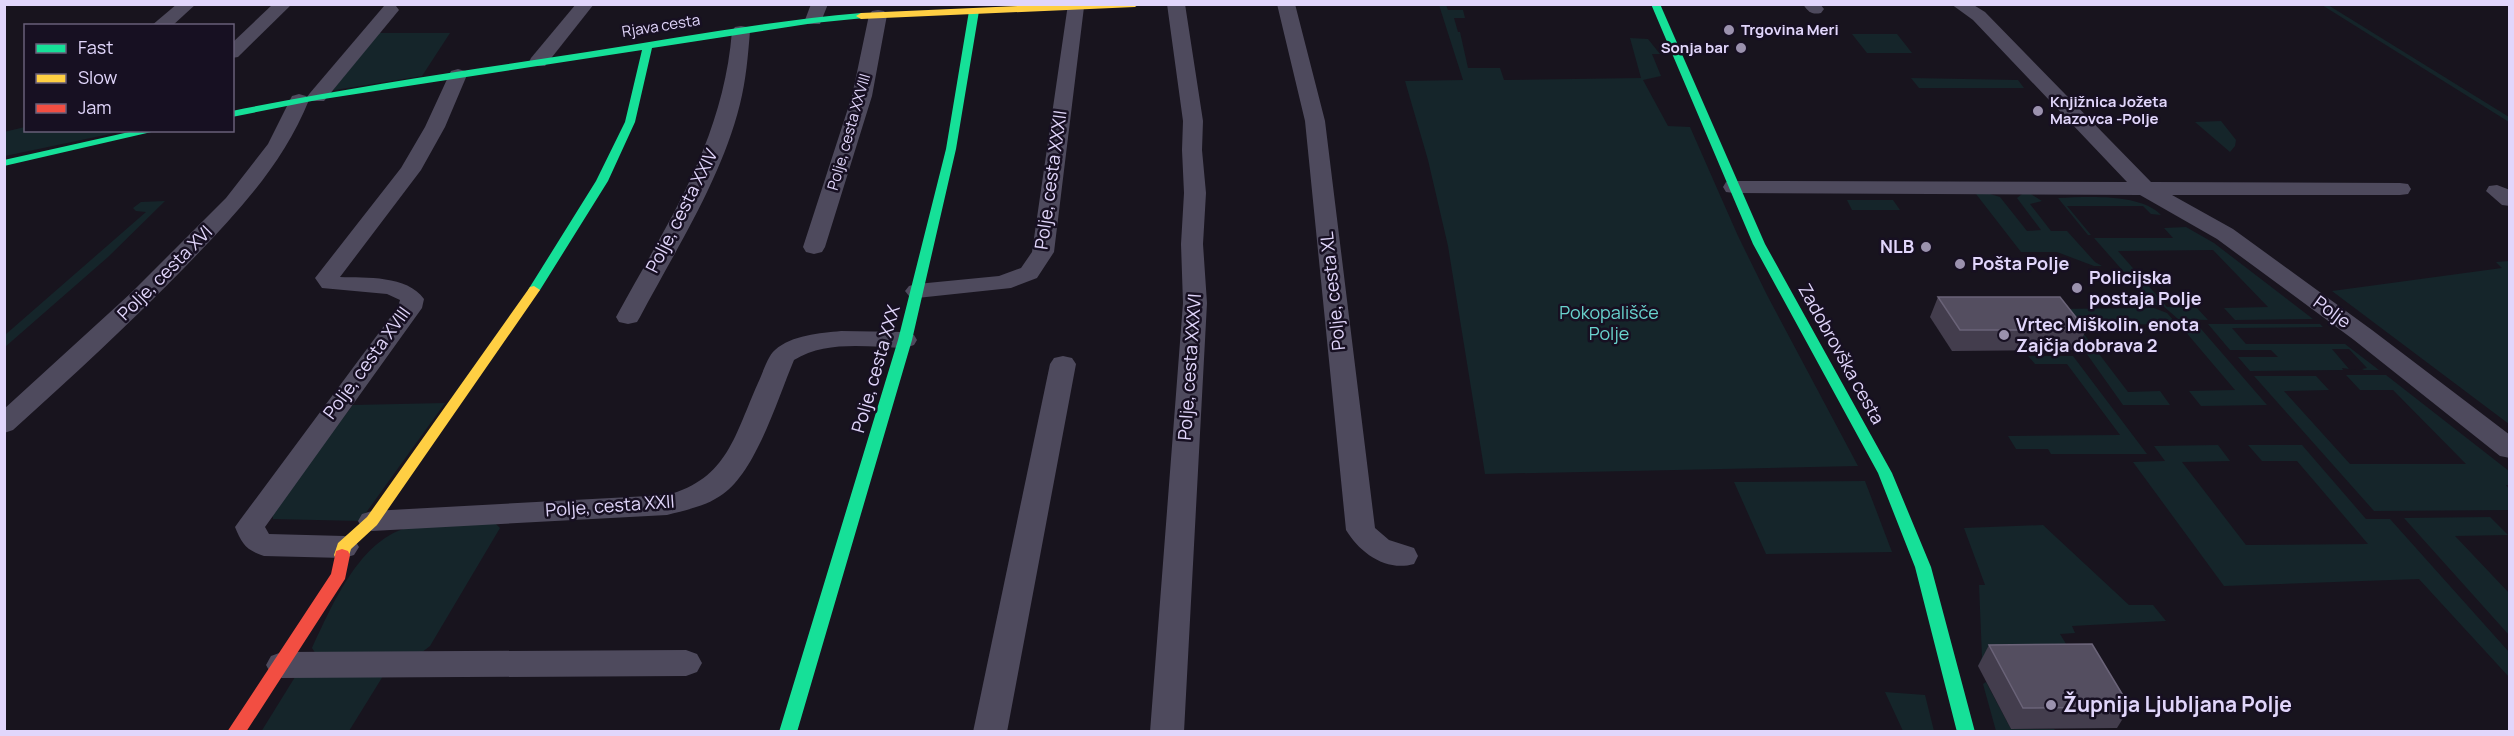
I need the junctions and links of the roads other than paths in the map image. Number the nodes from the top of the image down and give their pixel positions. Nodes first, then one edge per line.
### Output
1 (188, 4) edge
2 (284, 4) edge
3 (586, 4) edge
4 (1135, 4) edge
5 (1176, 4) edge
6 (1286, 4) edge
7 (1655, 4) edge
8 (1959, 4) edge
9 (1075, 7) junction
10 (390, 10) dead end
11 (974, 11) junction
12 (817, 12) edge
13 (878, 15) junction
14 (163, 24) edge
15 (741, 31) junction
16 (648, 44) junction
17 (234, 51) edge
18 (538, 62) junction
19 (458, 75) junction
20 (308, 99) junction
21 (234, 114) edge
22 (146, 132) edge
23 (4, 163) edge
24 (1734, 187) junction
25 (2146, 189) junction
26 (2400, 189) dead end
27 (814, 247) dead end
28 (917, 291) junction
29 (628, 317) dead end
30 (904, 340) junction
31 (1063, 364) dead end
32 (4, 424) edge
33 (2510, 448) edge
34 (372, 520) junction
35 (344, 547) junction
36 (1403, 556) dead end
37 (686, 663) dead end
38 (282, 665) junction
39 (236, 732) edge
40 (788, 732) edge
41 (990, 732) edge
42 (1167, 732) edge
43 (1966, 732) edge

1 - 14 street
2 - 17 street
3 - 18 street
4 - 9 street, Rjava cesta
5 - 42 street, Polje, cesta XXXVI
6 - 36 street, Polje, cesta XL
7 - 24 street, Zadobrovška cesta
8 - 25 street, Polje
9 - 11 street, Rjava cesta
9 - 28 street, Polje, cesta XXXII
10 - 20 street, Polje, cesta XVI
11 - 13 street, Rjava cesta
11 - 28 street, Polje, cesta XXX
12 - 13 street, Rjava cesta
12 - 15 street, Rjava cesta
13 - 27 street, Polje, cesta XXVIII
15 - 16 street, Rjava cesta
15 - 29 street, Polje, cesta XXIV
16 - 18 street, Rjava cesta
16 - 34 street
18 - 19 street, Rjava cesta
19 - 20 street, Rjava cesta
19 - 35 street, Polje, cesta XVIII
20 - 21 street, Rjava cesta
20 - 32 street, Polje, cesta XVI
22 - 23 street
24 - 25 street
24 - 43 street, Zadobrovška cesta
25 - 26 street
25 - 33 street, Polje
28 - 30 street, Polje, cesta XXX
30 - 34 street, Polje, cesta XXII
30 - 40 street, Polje, cesta XXX
31 - 41 street
34 - 35 street
35 - 38 street
37 - 38 street
38 - 39 street

